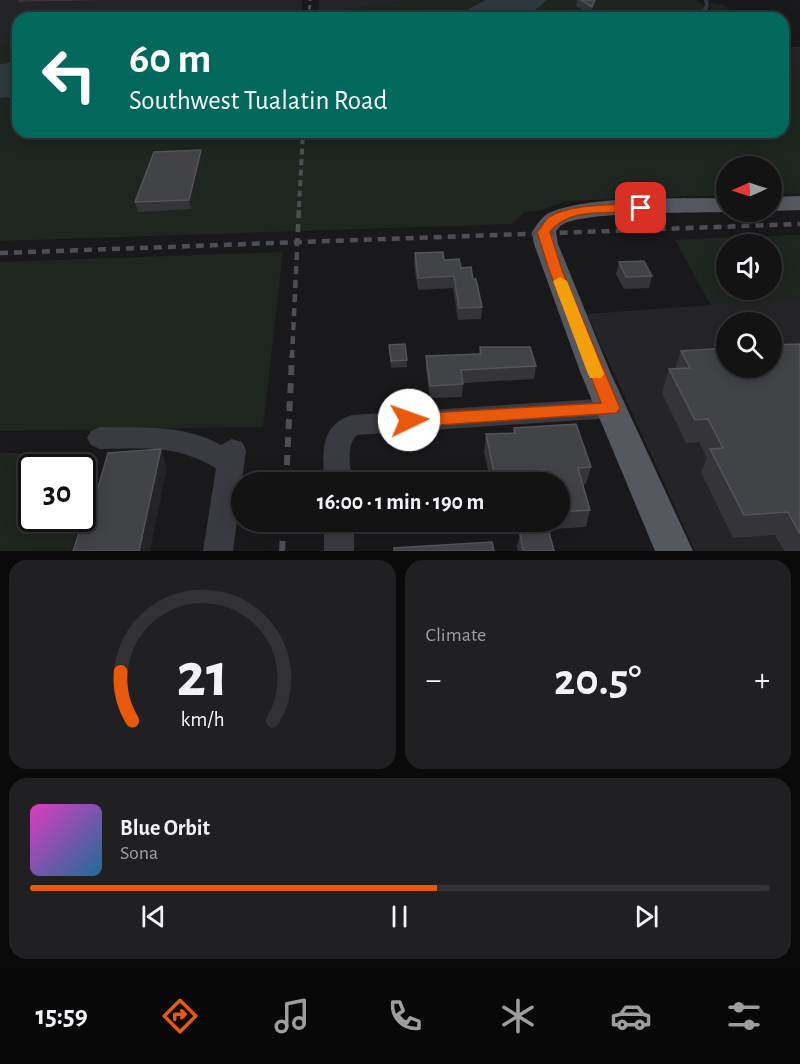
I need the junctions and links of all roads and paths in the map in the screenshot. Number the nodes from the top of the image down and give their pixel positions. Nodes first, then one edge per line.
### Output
1 (800, 203) edge
2 (782, 204) edge
3 (716, 205) edge
4 (612, 408) junction
5 (100, 438) dead end
6 (338, 472) edge
7 (339, 532) edge
8 (218, 551) edge
9 (339, 551) edge
10 (674, 551) edge

1 - 2 main road
3 - 4 main road
4 - 6 street
4 - 10 main road
5 - 8 street
7 - 9 street

